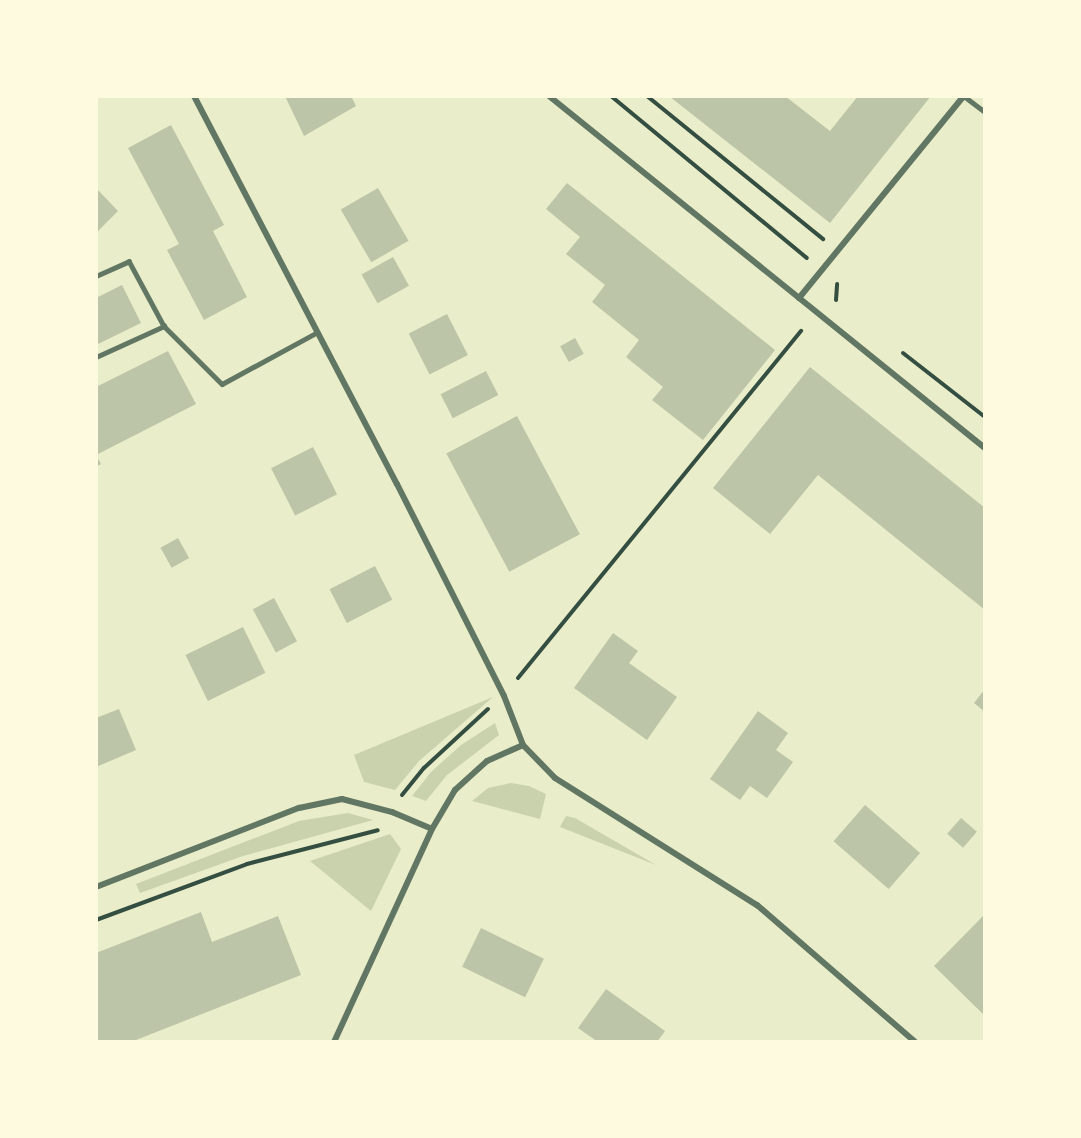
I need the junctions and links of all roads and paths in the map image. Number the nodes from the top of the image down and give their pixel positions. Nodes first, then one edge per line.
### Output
1 (194, 96) edge
2 (549, 96) edge
3 (611, 96) edge
4 (648, 96) edge
5 (964, 96) edge
6 (985, 112) edge
7 (838, 252) junction
8 (822, 271) junction
9 (96, 276) edge
10 (799, 298) junction
11 (842, 304) dead end
12 (164, 326) junction
13 (801, 331) dead end
14 (316, 333) junction
15 (895, 346) dead end
16 (96, 357) edge
17 (985, 417) edge
18 (985, 448) edge
19 (504, 696) junction
20 (524, 745) junction
21 (392, 812) junction
22 (432, 830) junction
23 (96, 887) edge
24 (96, 920) edge
25 (334, 1042) edge
26 (915, 1042) edge

1 - 14 street
2 - 10 street
3 - 8 path
4 - 7 path
5 - 6 lane
5 - 7 street
7 - 8 street
8 - 10 street
8 - 11 path
9 - 12 lane
10 - 18 street
12 - 14 lane
12 - 16 lane
13 - 19 path
14 - 19 street
15 - 17 path
19 - 20 street
19 - 21 path
20 - 22 street
20 - 26 street
21 - 22 street
21 - 23 street
21 - 24 path
22 - 25 street

